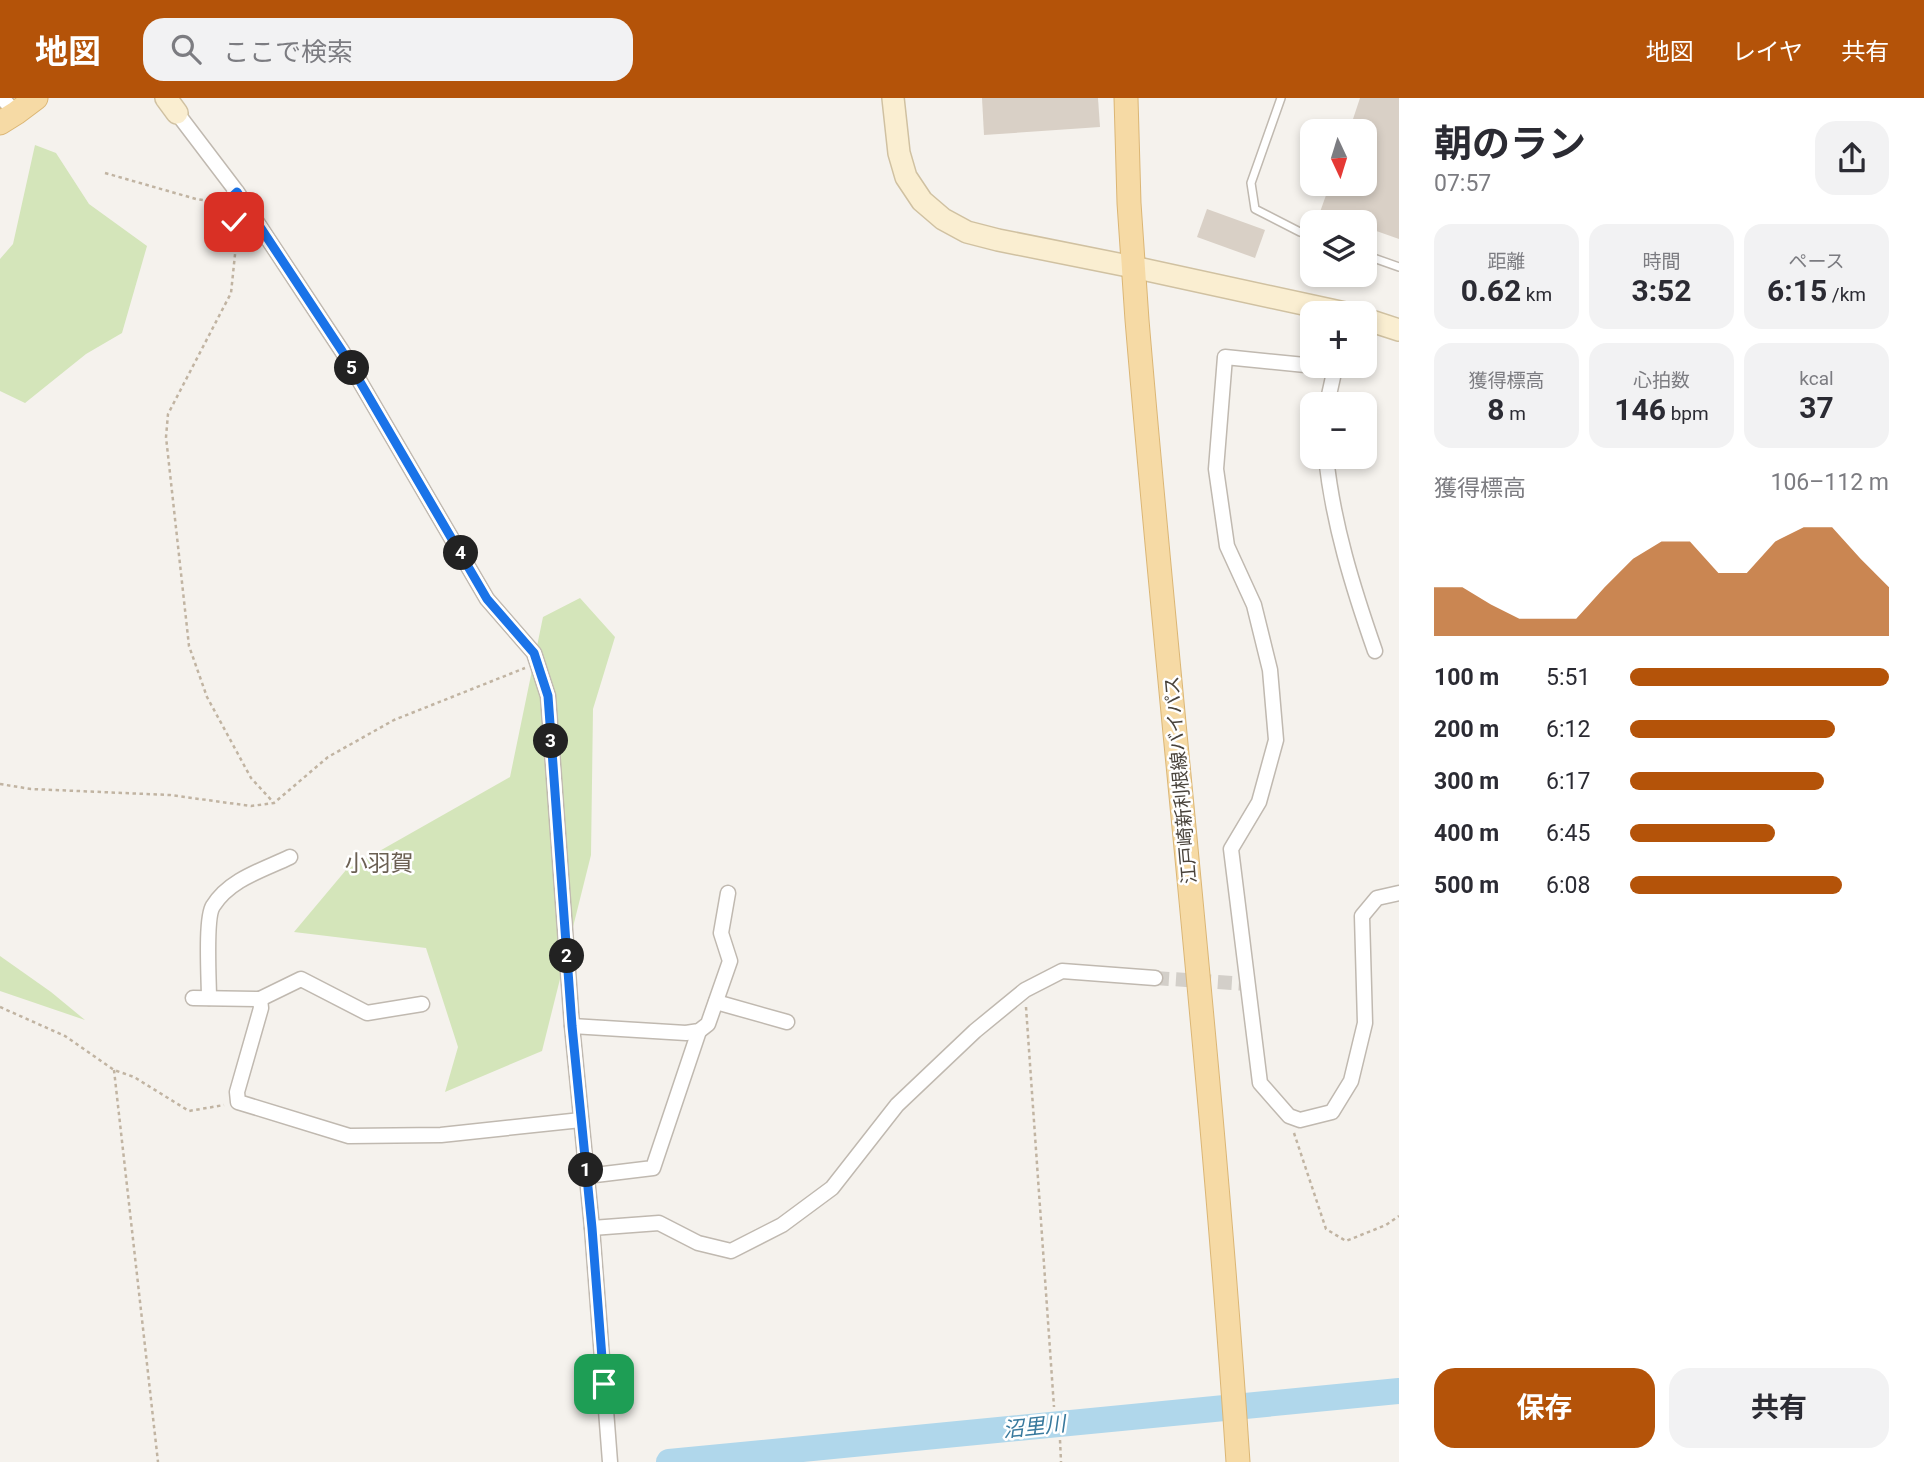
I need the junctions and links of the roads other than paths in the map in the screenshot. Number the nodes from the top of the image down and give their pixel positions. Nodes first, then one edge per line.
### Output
1 (36, 98) edge
2 (893, 98) edge
3 (1126, 98) edge
4 (1281, 98) edge
5 (172, 106) edge
6 (6, 111) edge
7 (1300, 232) edge
8 (1377, 259) edge
9 (1133, 267) junction
10 (1399, 267) edge
11 (1300, 303) edge
12 (1377, 323) edge
13 (1399, 330) edge
14 (1330, 392) edge
15 (1327, 469) edge
16 (1375, 651) dead end
17 (290, 857) dead end
18 (728, 893) dead end
19 (1399, 893) edge
20 (1155, 978) tunnel mouth
21 (193, 998) dead end
22 (209, 998) junction
23 (260, 999) junction
24 (716, 1002) junction
25 (422, 1004) dead end
26 (787, 1022) dead end
27 (572, 1026) junction
28 (699, 1031) junction
29 (581, 1120) junction
30 (587, 1176) junction
31 (592, 1228) junction
32 (610, 1462) edge
33 (1238, 1462) edge

1 - 6 main road
2 - 9 street
3 - 9 main road, 江戸崎新利根線バイパス
4 - 7 lane
5 - 27 street
8 - 10 lane
9 - 11 street
9 - 33 main road, 江戸崎新利根線バイパス
12 - 13 street
14 - 19 street
15 - 16 street
17 - 22 street
18 - 24 street
20 - 31 street
21 - 22 street
22 - 23 street
23 - 25 street
23 - 29 street
24 - 26 street
24 - 28 street
27 - 28 street
27 - 29 street
28 - 30 street
29 - 30 street
30 - 31 street
31 - 32 street

